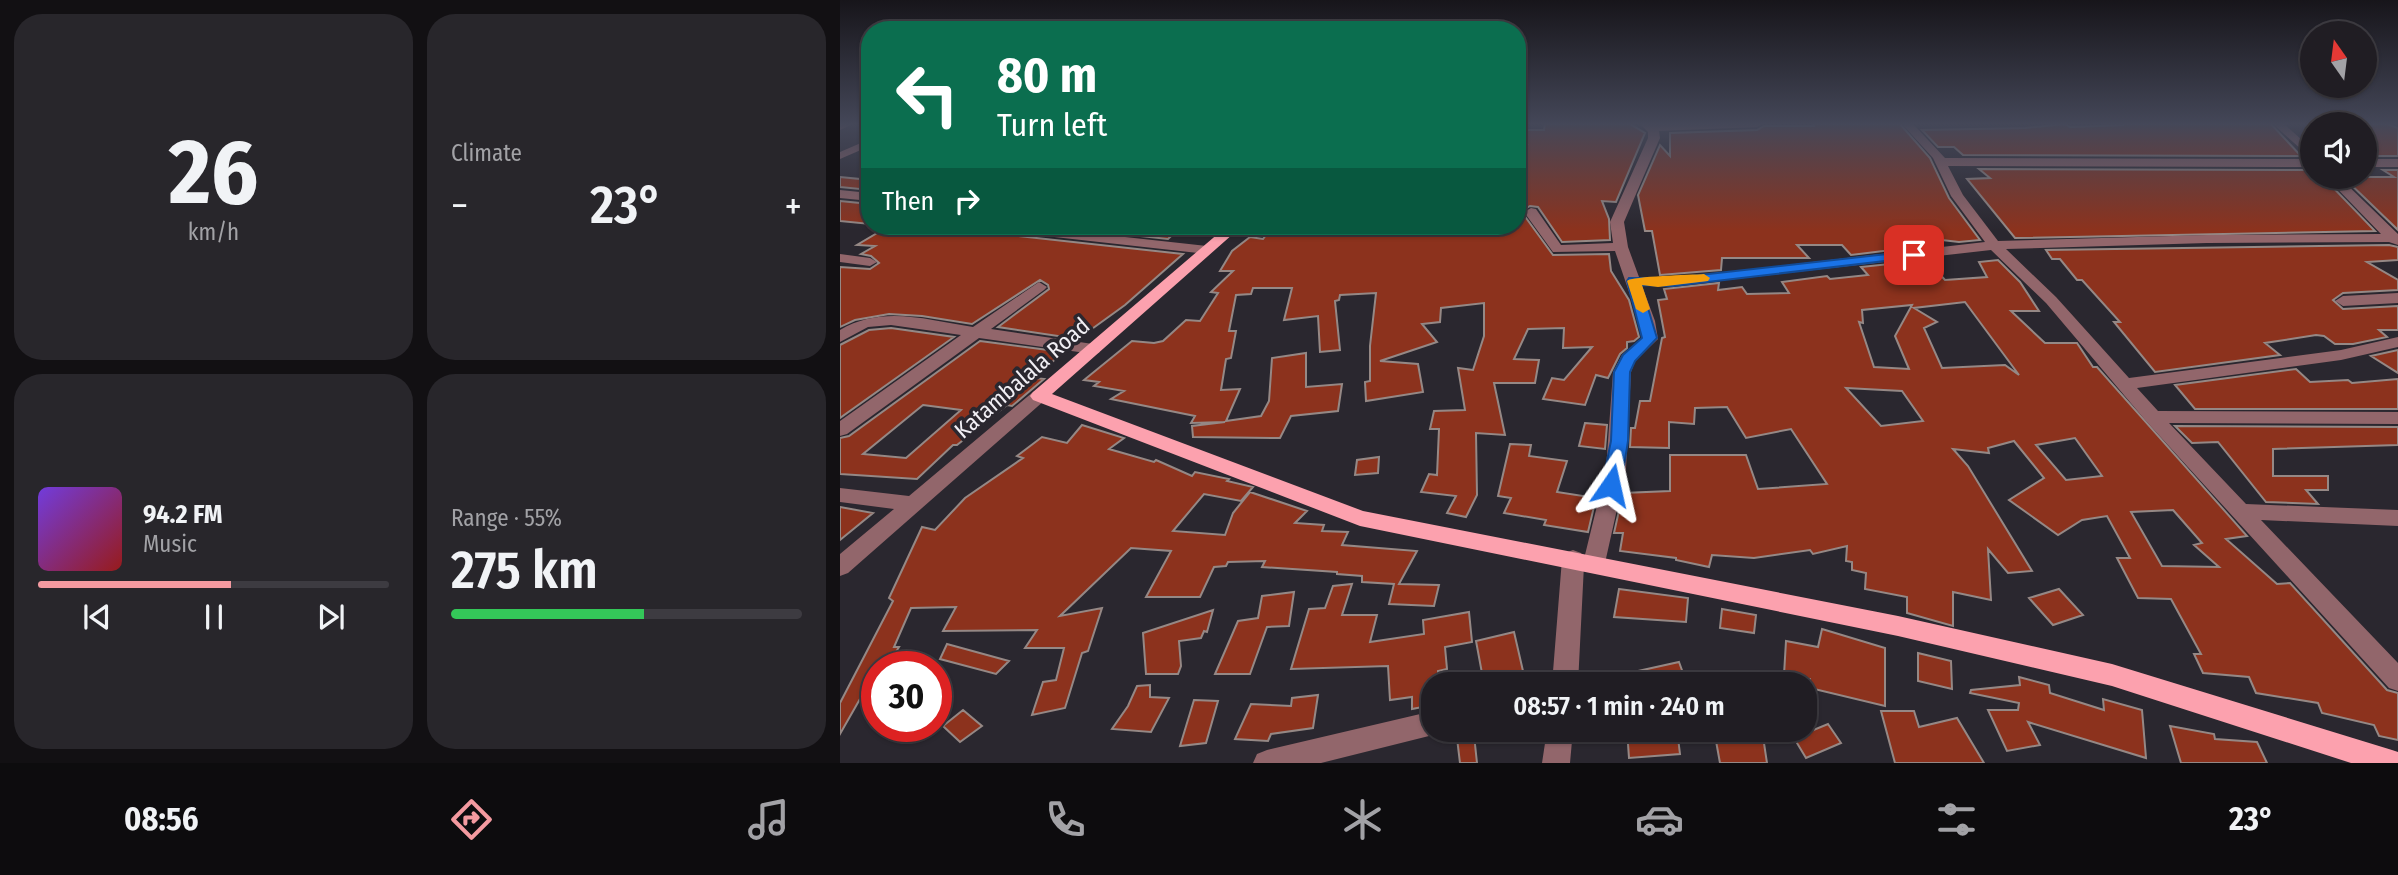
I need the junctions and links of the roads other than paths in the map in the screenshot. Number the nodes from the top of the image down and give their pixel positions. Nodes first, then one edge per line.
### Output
1 (1644, 160) edge
2 (1939, 160) edge
3 (1941, 162) junction
4 (2300, 163) edge
5 (2377, 163) edge
6 (2398, 163) edge
7 (2344, 189) edge
8 (840, 194) edge
9 (861, 196) edge
10 (1531, 212) dead end
11 (1098, 235) edge
12 (1224, 235) edge
13 (2396, 240) edge
14 (1994, 246) junction
15 (1621, 247) junction
16 (1207, 250) junction
17 (840, 258) edge
18 (870, 261) dead end
19 (1633, 281) junction
20 (1039, 287) dead end
21 (2398, 298) edge
22 (2343, 301) dead end
23 (975, 331) junction
24 (840, 337) edge
25 (2398, 342) edge
26 (1093, 349) junction
27 (2126, 384) junction
28 (1039, 396) junction
29 (2153, 417) junction
30 (2398, 418) edge
31 (840, 430) edge
32 (840, 495) edge
33 (914, 504) junction
34 (2241, 511) junction
35 (2398, 518) edge
36 (1583, 561) junction
37 (840, 566) edge
38 (1567, 672) edge
39 (2398, 680) edge
40 (1421, 726) edge
41 (1559, 742) edge
42 (1266, 763) edge
43 (1556, 763) edge
44 (2392, 763) edge

1 - 15 street
2 - 3 street
3 - 4 street
3 - 14 street
5 - 6 street
7 - 13 street
8 - 9 street
10 - 15 street
11 - 16 street
12 - 16 main road, Katambalala Road
13 - 14 street
14 - 19 street
14 - 27 street
15 - 19 street
16 - 26 main road, Katambalala Road
17 - 18 street
19 - 36 street
20 - 23 street
21 - 22 street
23 - 24 street
23 - 26 street
23 - 31 street
25 - 27 street
26 - 28 main road, Katambalala Road
27 - 29 street
28 - 33 street, Katambalala Road
28 - 36 main road
29 - 30 street
29 - 34 street
32 - 33 street
33 - 37 street, Katambalala Road
34 - 35 street
34 - 39 street
36 - 38 street
36 - 44 main road
40 - 42 street
41 - 43 street

